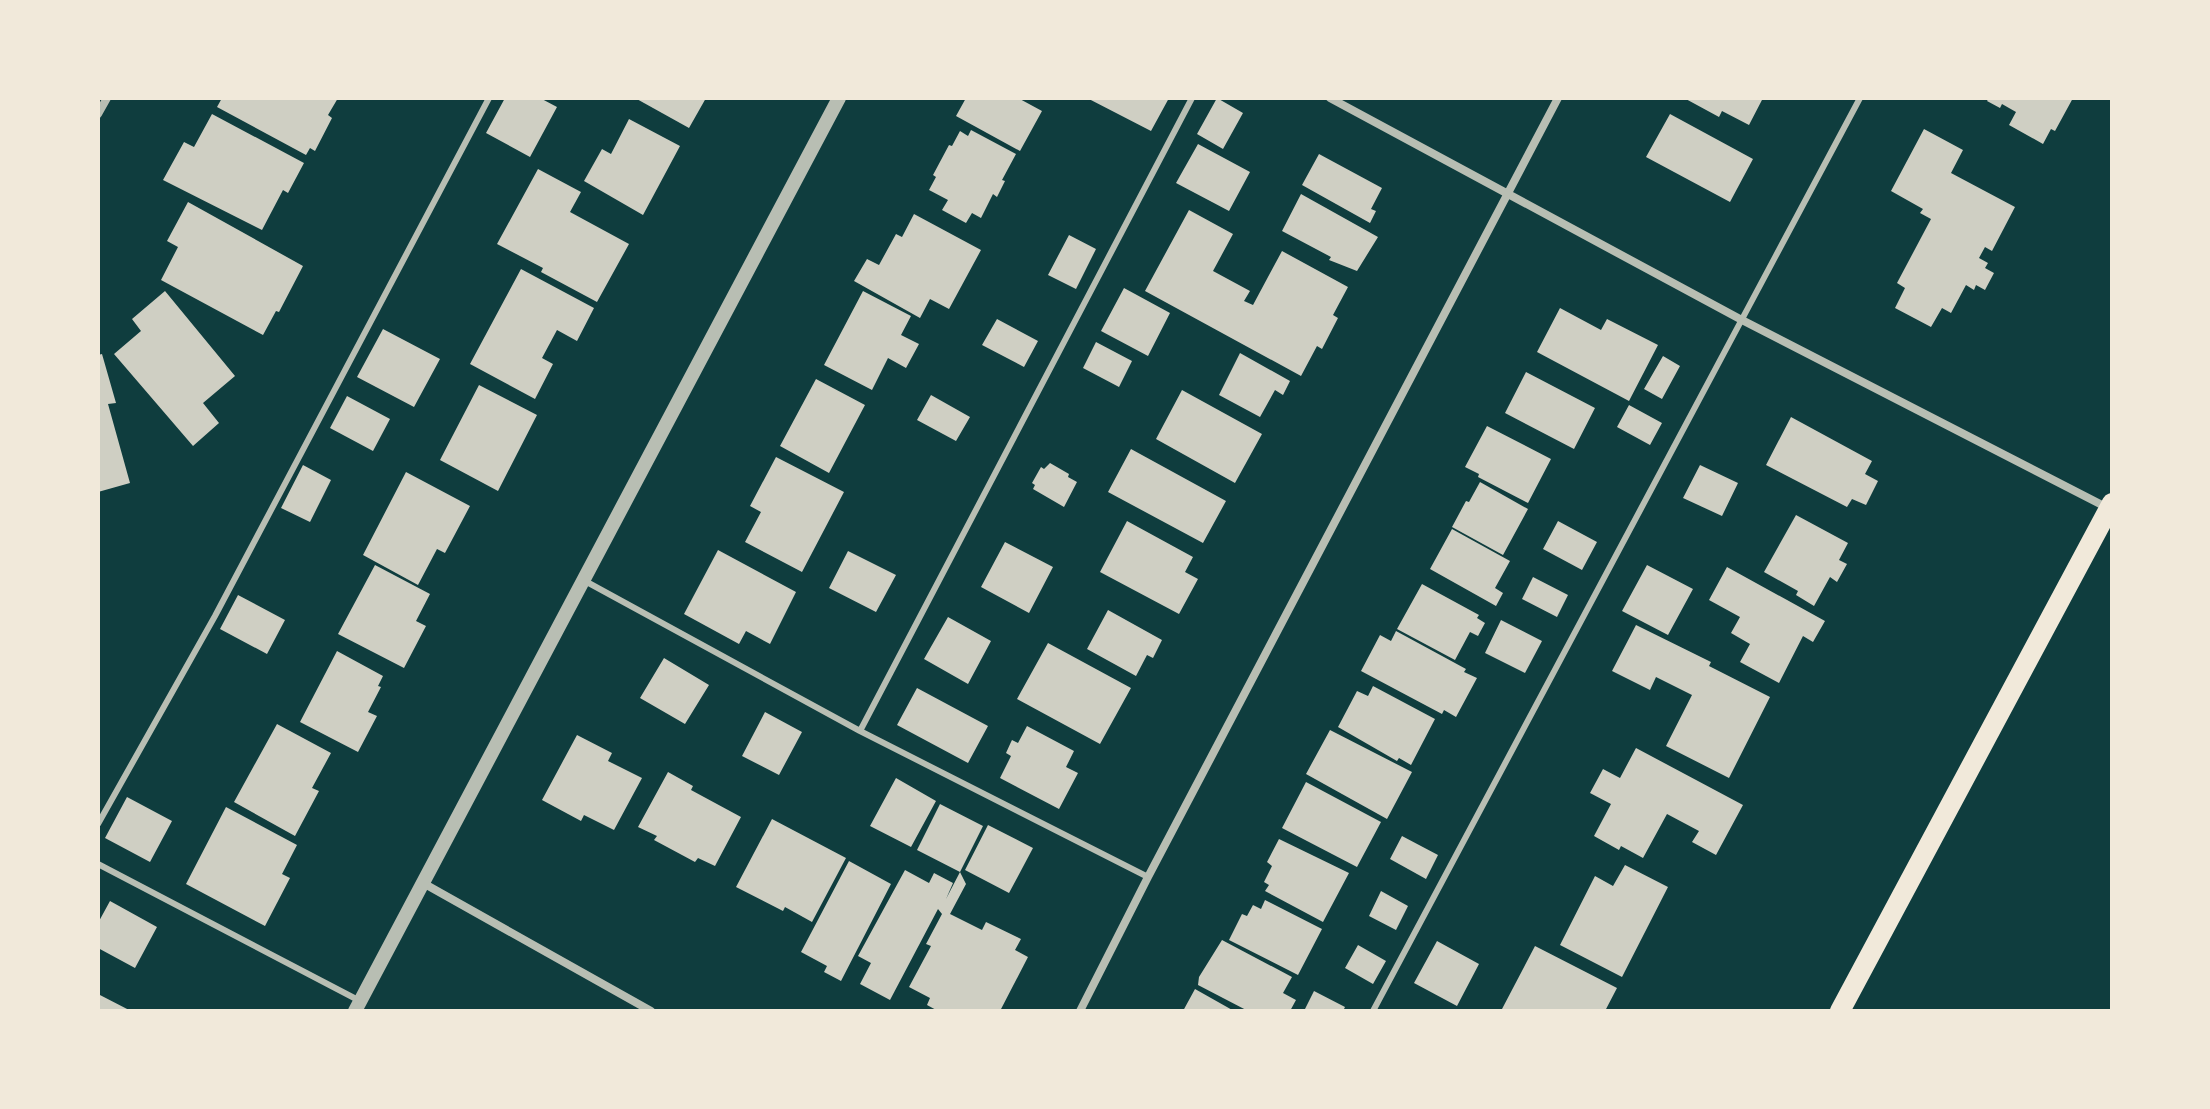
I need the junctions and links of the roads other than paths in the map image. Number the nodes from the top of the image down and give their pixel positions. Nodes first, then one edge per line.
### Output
1 (107, 98) edge
2 (489, 98) edge
3 (839, 98) edge
4 (1192, 98) edge
5 (1330, 98) edge
6 (1558, 98) edge
7 (1860, 98) edge
8 (98, 114) edge
9 (1507, 194) junction
10 (1740, 319) junction
11 (2111, 507) edge
12 (583, 580) junction
13 (860, 731) junction
14 (98, 824) edge
15 (98, 864) edge
16 (1148, 877) junction
17 (423, 883) junction
18 (358, 1006) edge
19 (651, 1011) edge
20 (1080, 1011) edge
21 (1373, 1011) edge
22 (1840, 1011) edge

1 - 8 street
2 - 14 lane
3 - 12 street
4 - 13 lane
5 - 9 street
6 - 9 street
7 - 10 lane
9 - 10 street
9 - 16 street
10 - 11 street
10 - 21 lane
11 - 22 main road
12 - 13 lane
12 - 17 street
13 - 16 lane
15 - 18 lane
16 - 20 street
17 - 18 street
17 - 19 street

